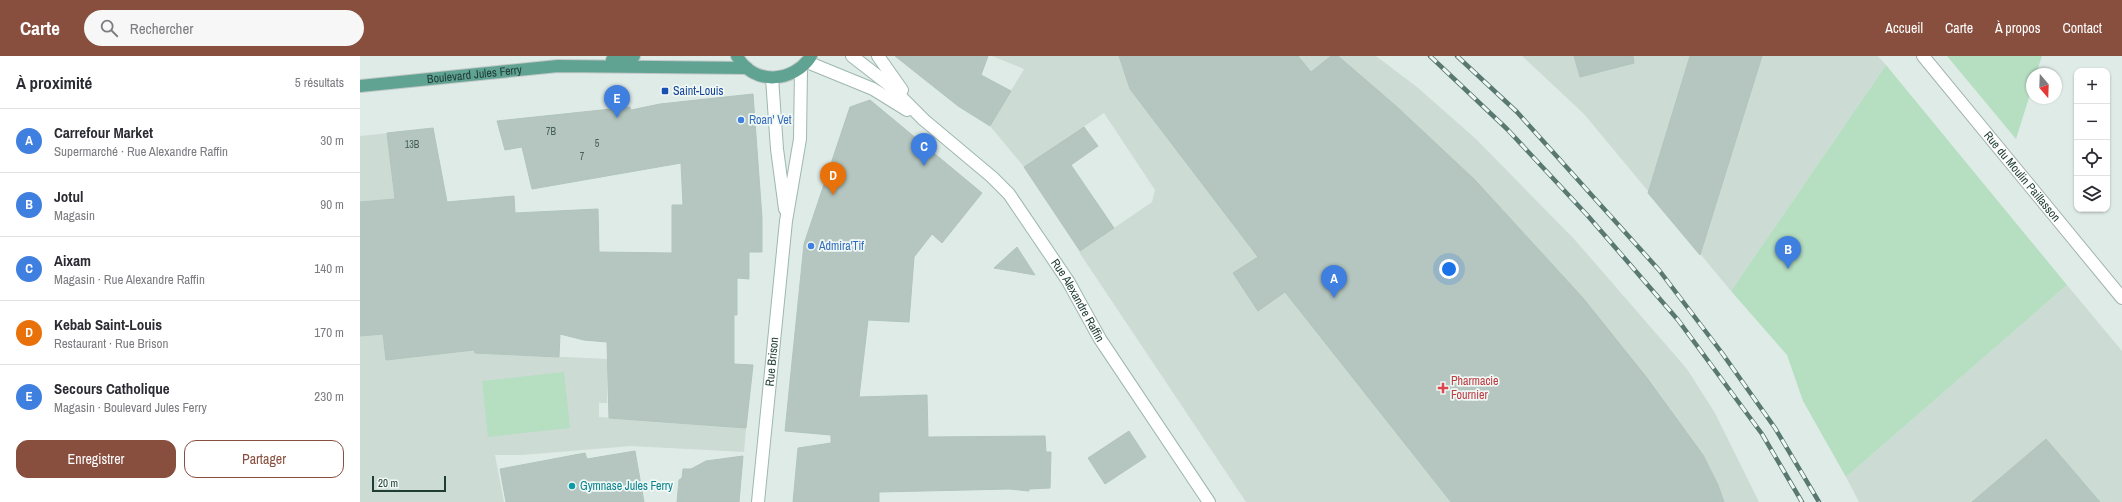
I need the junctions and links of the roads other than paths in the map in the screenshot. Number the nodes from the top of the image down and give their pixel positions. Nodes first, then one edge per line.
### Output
1 (634, 56) edge
2 (737, 56) edge
3 (852, 56) edge
4 (878, 56) edge
5 (1923, 56) edge
6 (806, 62) edge
7 (589, 65) junction
8 (746, 68) junction
9 (772, 78) junction
10 (360, 86) edge
11 (924, 120) junction
12 (786, 221) junction
13 (2122, 298) edge
14 (758, 502) edge
15 (1209, 502) edge

1 - 7 main road, Boulevard Jules Ferry
2 - 8 main road
3 - 11 street, Rue Alexandre Raffin
4 - 11 street
5 - 13 street, Rue du Moulin Paillasson
6 - 9 main road
6 - 11 street, Rue Alexandre Raffin
6 - 12 street, Rue Brison
7 - 8 main road, Boulevard Jules Ferry
7 - 10 main road, Boulevard Jules Ferry
8 - 9 main road
9 - 12 street, Rue Brison
11 - 15 street, Rue Alexandre Raffin
12 - 14 street, Rue Brison

